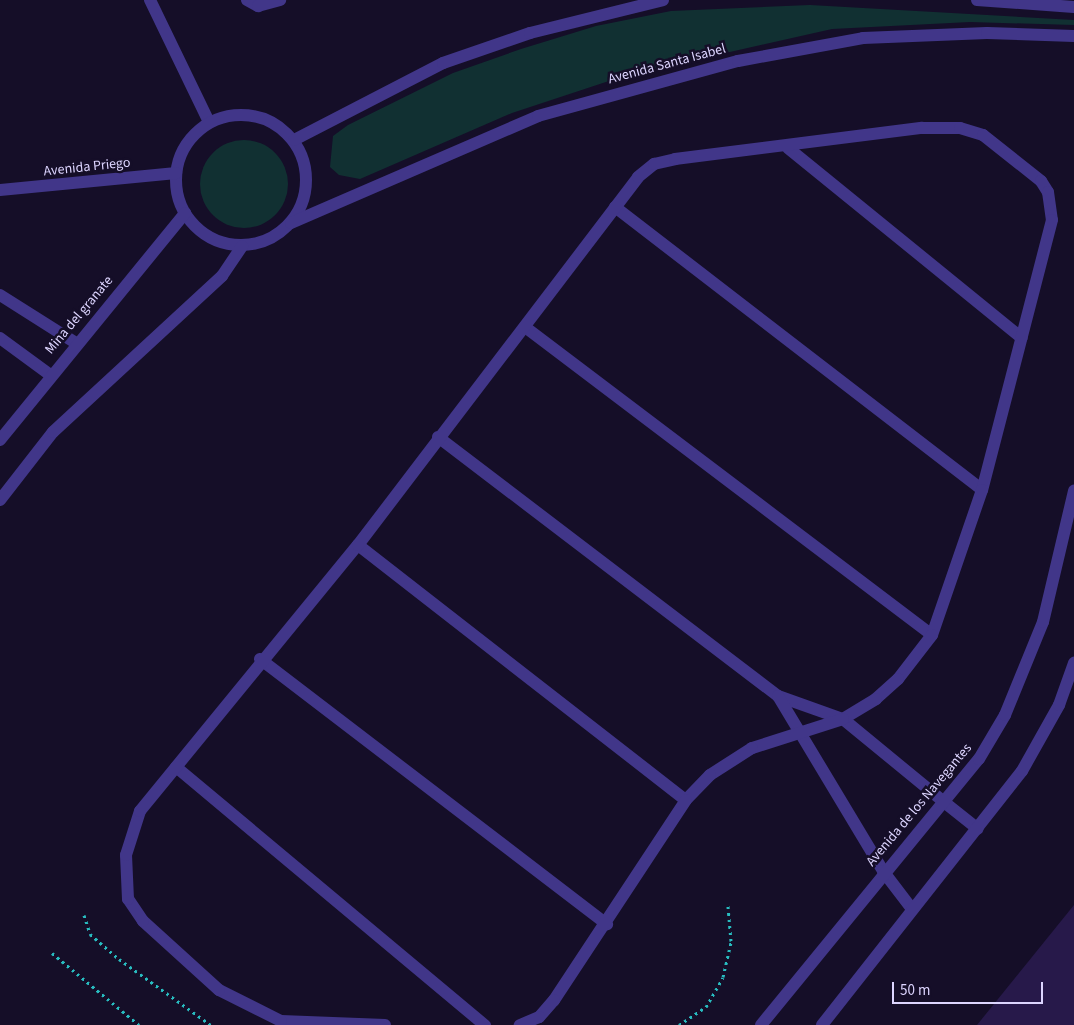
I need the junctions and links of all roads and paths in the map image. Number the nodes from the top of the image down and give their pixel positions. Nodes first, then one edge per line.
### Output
1 (150, 0) edge
2 (247, 0) edge
3 (280, 0) edge
4 (663, 0) edge
5 (977, 0) edge
6 (1074, 7) edge
7 (1074, 36) edge
8 (210, 122) junction
9 (294, 140) junction
10 (788, 148) junction
11 (176, 173) junction
12 (0, 190) edge
13 (615, 207) junction
14 (185, 213) junction
15 (291, 223) junction
16 (242, 246) junction
17 (1, 297) edge
18 (526, 327) junction
19 (0, 338) edge
20 (1022, 338) junction
21 (76, 343) junction
22 (49, 374) junction
23 (438, 437) junction
24 (0, 440) edge
25 (982, 490) junction
26 (1074, 491) edge
27 (0, 500) edge
28 (358, 545) junction
29 (932, 635) junction
30 (260, 659) junction
31 (1074, 663) edge
32 (778, 696) junction
33 (844, 719) junction
34 (800, 732) junction
35 (176, 767) junction
36 (686, 800) junction
37 (944, 802) junction
38 (978, 829) junction
39 (883, 871) junction
40 (728, 904) dead end
41 (912, 909) junction
42 (84, 915) dead end
43 (607, 924) junction
44 (52, 953) dead end
45 (139, 1025) edge
46 (211, 1025) edge
47 (385, 1025) edge
48 (485, 1025) edge
49 (520, 1025) edge
50 (680, 1025) edge
51 (761, 1025) edge
52 (822, 1025) edge

1 - 8 street
2 - 3 street
4 - 9 street
5 - 6 street
7 - 15 street, Avenida Santa Isabel
8 - 9 street
8 - 11 street
9 - 15 street
10 - 13 street
10 - 20 street
10 - 20 street
11 - 12 street, Avenida Priego
11 - 14 street
13 - 18 street
13 - 25 street
14 - 16 street
14 - 21 street, Mina del granate
15 - 16 street
16 - 27 street
17 - 21 street
18 - 23 street
18 - 29 street
19 - 22 street
20 - 25 street
21 - 22 street, Mina del granate
22 - 24 street, Mina del granate
23 - 28 street
23 - 32 street
25 - 29 street
26 - 37 street, Avenida de los Navegantes
28 - 30 street
28 - 36 street
29 - 33 street
30 - 35 street
30 - 43 street
31 - 38 street
32 - 33 street
32 - 34 street
33 - 34 street
33 - 37 street
34 - 36 street
34 - 39 street
35 - 47 street
35 - 48 street
36 - 43 street
37 - 38 street
37 - 39 street, Avenida de los Navegantes
38 - 41 street
39 - 41 street
39 - 51 street, Avenida de los Navegantes
40 - 50 path
41 - 52 street
42 - 46 path
43 - 49 street
44 - 45 path

